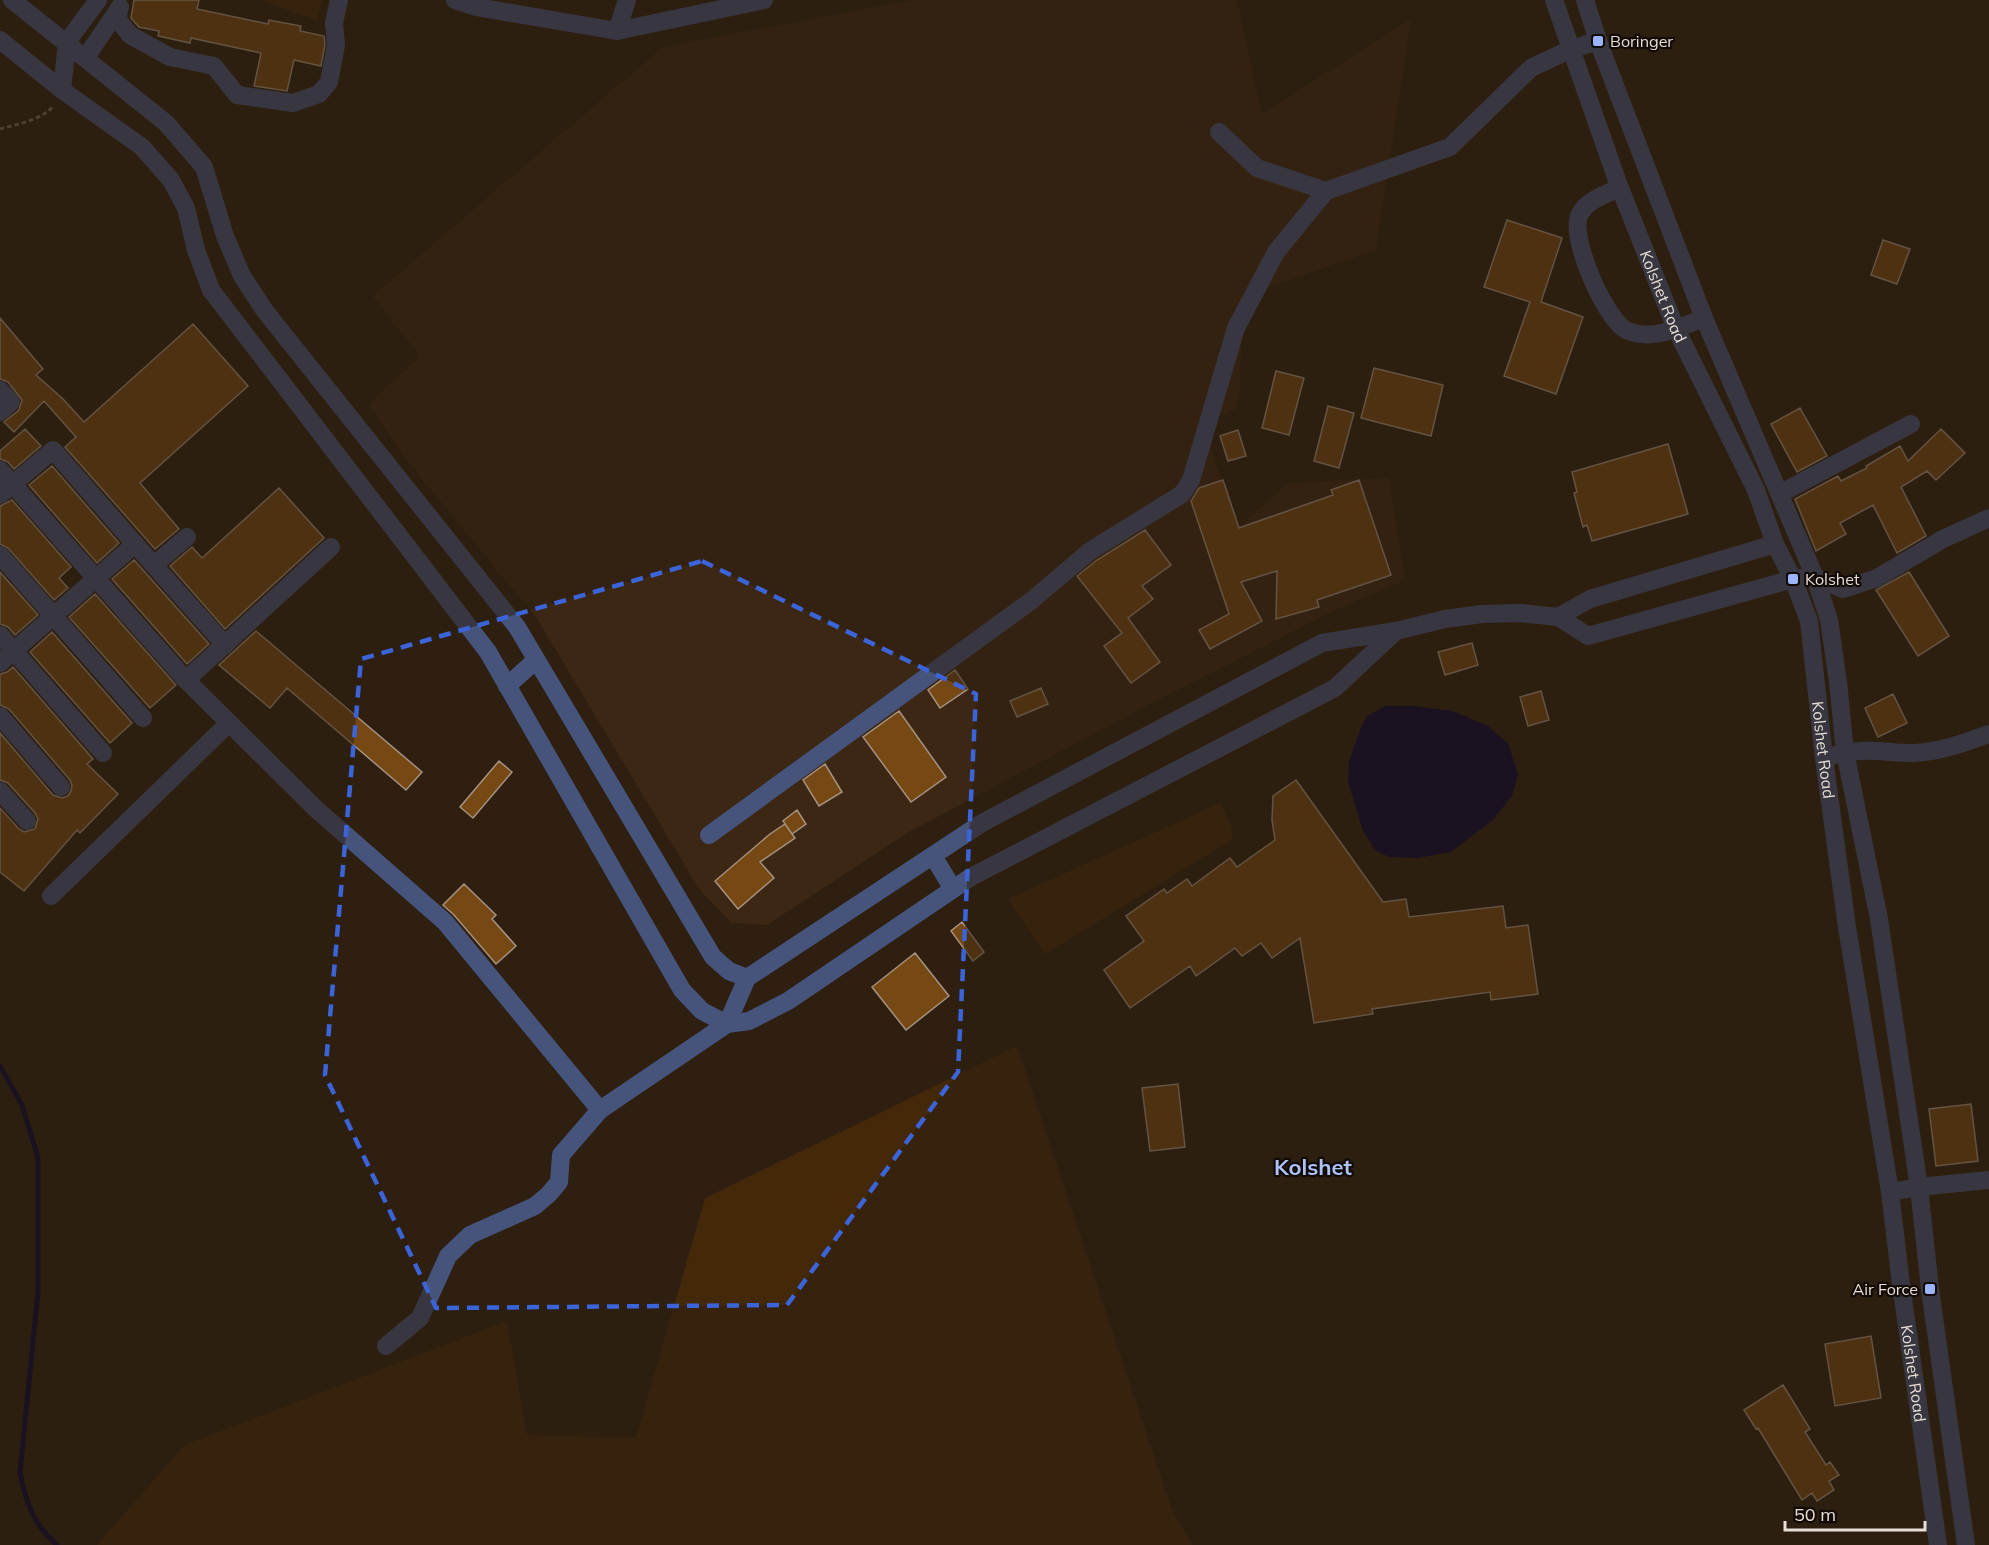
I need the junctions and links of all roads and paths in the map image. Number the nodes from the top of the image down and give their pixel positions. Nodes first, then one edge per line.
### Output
1 (12, 0) edge
2 (98, 0) edge
3 (339, 0) edge
4 (455, 0) edge
5 (627, 0) edge
6 (764, 0) edge
7 (1554, 0) edge
8 (1585, 0) edge
9 (122, 4) edge
10 (617, 31) junction
11 (0, 40) edge
12 (1598, 41) junction
13 (67, 42) junction
14 (1571, 49) junction
15 (86, 57) junction
16 (62, 90) junction
17 (0, 129) edge
18 (1219, 132) dead end
19 (1620, 188) junction
20 (1326, 190) junction
21 (265, 311) junction
22 (1704, 318) junction
23 (238, 325) junction
24 (1676, 329) junction
25 (0, 390) edge
26 (0, 412) edge
27 (1911, 424) dead end
28 (0, 470) edge
29 (6, 490) edge
30 (1780, 492) junction
31 (1989, 518) edge
32 (186, 537) dead end
33 (135, 544) junction
34 (1775, 544) junction
35 (331, 547) dead end
36 (0, 555) edge
37 (154, 565) junction
38 (1815, 577) junction
39 (96, 578) junction
40 (1793, 579) junction
41 (54, 615) junction
42 (1558, 616) junction
43 (1396, 631) junction
44 (0, 635) edge
45 (225, 645) junction
46 (14, 651) junction
47 (536, 660) junction
48 (0, 663) edge
49 (186, 680) junction
50 (507, 686) junction
51 (0, 716) edge
52 (143, 718) dead end
53 (229, 723) junction
54 (1989, 734) edge
55 (1845, 752) junction
56 (103, 753) dead end
57 (1824, 758) junction
58 (61, 787) dead end
59 (0, 791) edge
60 (27, 822) dead end
61 (709, 835) dead end
62 (933, 856) junction
63 (953, 889) junction
64 (51, 896) dead end
65 (747, 978) junction
66 (727, 1024) junction
67 (600, 1110) junction
68 (1989, 1180) edge
69 (1919, 1187) junction
70 (1890, 1192) junction
71 (386, 1346) dead end
72 (1959, 1488) junction
73 (1932, 1494) junction
74 (1938, 1545) edge
75 (1966, 1545) edge

1 - 13 street
2 - 13 street
3 - 9 street
4 - 10 street
5 - 10 street
6 - 10 street
7 - 14 street, Kolshet Road
8 - 12 street, Kolshet Road
9 - 15 street
11 - 16 street
12 - 14 street
12 - 22 street, Kolshet Road
13 - 15 street
13 - 16 street
14 - 19 street, Kolshet Road
14 - 20 street
15 - 21 street
16 - 17 path
16 - 23 street
18 - 20 street
19 - 24 street, Kolshet Road
19 - 24 street
20 - 61 street
21 - 23 street
21 - 47 street
22 - 24 street
22 - 30 street, Kolshet Road
23 - 50 street
24 - 34 street, Kolshet Road
25 - 26 street
27 - 30 street
28 - 29 street
29 - 33 street
29 - 39 street
30 - 38 street, Kolshet Road
31 - 38 street
32 - 37 street
33 - 37 street
33 - 39 street
34 - 40 street, Kolshet Road
34 - 42 street
35 - 45 street
36 - 41 street
37 - 45 street
38 - 40 street
38 - 55 street, Kolshet Road
39 - 41 street
39 - 49 street
40 - 42 street
40 - 57 street, Kolshet Road
41 - 46 street
41 - 52 street
42 - 43 street
43 - 62 street
43 - 63 street
44 - 46 street
45 - 49 street
46 - 48 street
46 - 56 street
47 - 50 street
47 - 65 street
49 - 53 street
50 - 66 street
51 - 58 street
53 - 64 street
53 - 67 street
54 - 55 street
55 - 57 street
55 - 69 street, Kolshet Road
57 - 70 street, Kolshet Road
59 - 60 street
62 - 63 street
62 - 65 street
63 - 66 street
65 - 66 street
66 - 67 street
67 - 71 street
68 - 69 street
69 - 70 street
69 - 72 street, Kolshet Road
70 - 73 street, Kolshet Road
72 - 73 street
72 - 75 street, Kolshet Road
73 - 74 street, Kolshet Road

